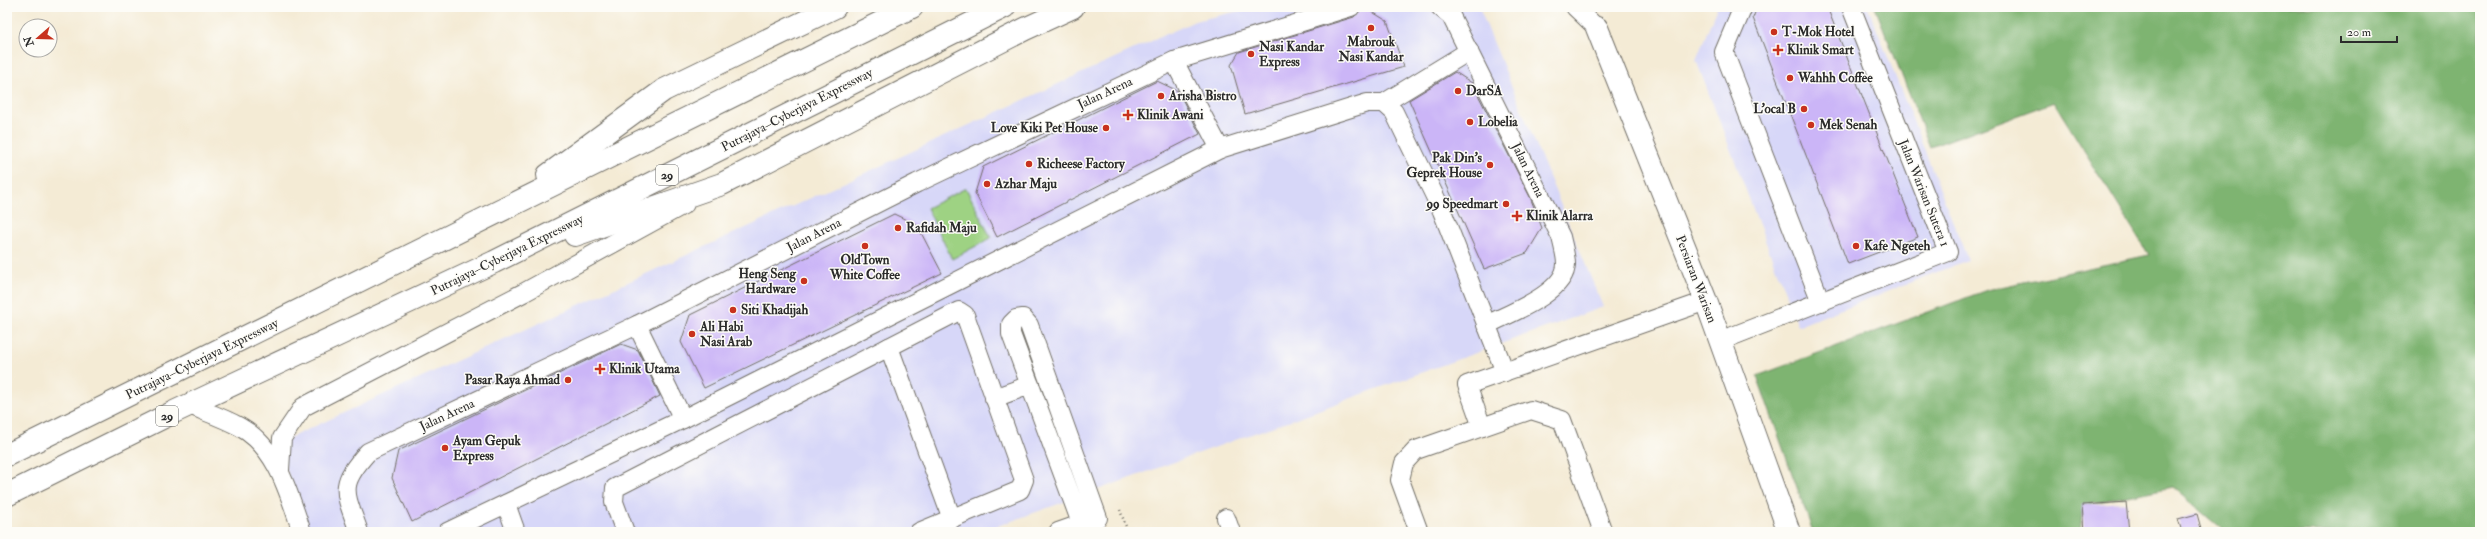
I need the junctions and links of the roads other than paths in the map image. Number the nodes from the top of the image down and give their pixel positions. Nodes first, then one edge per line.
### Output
1 (835, 7) edge
2 (912, 7) edge
3 (1004, 7) edge
4 (1073, 7) edge
5 (1351, 7) edge
6 (1440, 7) edge
7 (1575, 7) edge
8 (1595, 7) edge
9 (1743, 7) edge
10 (1851, 7) edge
11 (1597, 28) junction
12 (1469, 52) junction
13 (1174, 60) junction
14 (1384, 103) junction
15 (1220, 150) junction
16 (722, 184) junction
17 (500, 210) junction
18 (494, 262) junction
19 (1706, 301) junction
20 (1822, 302) junction
21 (637, 325) junction
22 (1486, 325) junction
23 (1720, 341) junction
24 (889, 347) junction
25 (1505, 372) junction
26 (1030, 385) junction
27 (994, 398) junction
28 (190, 405) junction
29 (683, 419) junction
30 (1482, 427) junction
31 (7, 455) edge
32 (280, 470) junction
33 (7, 495) edge
34 (506, 504) junction
35 (952, 519) junction
36 (1081, 524) junction
37 (302, 532) edge
38 (359, 532) edge
39 (447, 532) edge
40 (516, 532) edge
41 (625, 532) edge
42 (919, 532) edge
43 (1058, 532) edge
44 (1419, 532) edge
45 (1603, 532) edge
46 (1789, 532) edge

1 - 17 main road
2 - 17 main road, Putrajaya–Cyberjaya Expressway
3 - 18 main road, Putrajaya–Cyberjaya Expressway / 29
4 - 16 main road
5 - 13 street, Jalan Arena
6 - 12 street, Jalan Arena
7 - 11 street
8 - 11 street
9 - 20 street
10 - 20 street, Jalan Warisan Sutera 1
11 - 19 main road, Persiaran Warisan
12 - 14 street
12 - 22 street, Jalan Arena
13 - 15 street
13 - 21 street, Jalan Arena
14 - 15 street
14 - 22 street
15 - 29 street
16 - 18 main road
16 - 32 street
17 - 31 main road, Putrajaya–Cyberjaya Expressway
18 - 28 main road, Putrajaya–Cyberjaya Expressway / 29
19 - 23 main road, Persiaran Warisan
19 - 25 street
20 - 23 street, Jalan Warisan Sutera 1
21 - 29 street
21 - 38 street, Jalan Arena
22 - 25 street
23 - 46 main road, Persiaran Warisan
24 - 27 street
24 - 35 street
24 - 41 street
25 - 30 street
26 - 27 street
26 - 36 street
26 - 36 street
27 - 35 street
28 - 32 street
28 - 33 main road, Putrajaya–Cyberjaya Expressway / 29
29 - 34 street
30 - 44 street
30 - 45 street
32 - 37 street
34 - 39 street
34 - 40 street
35 - 42 street
36 - 43 street

